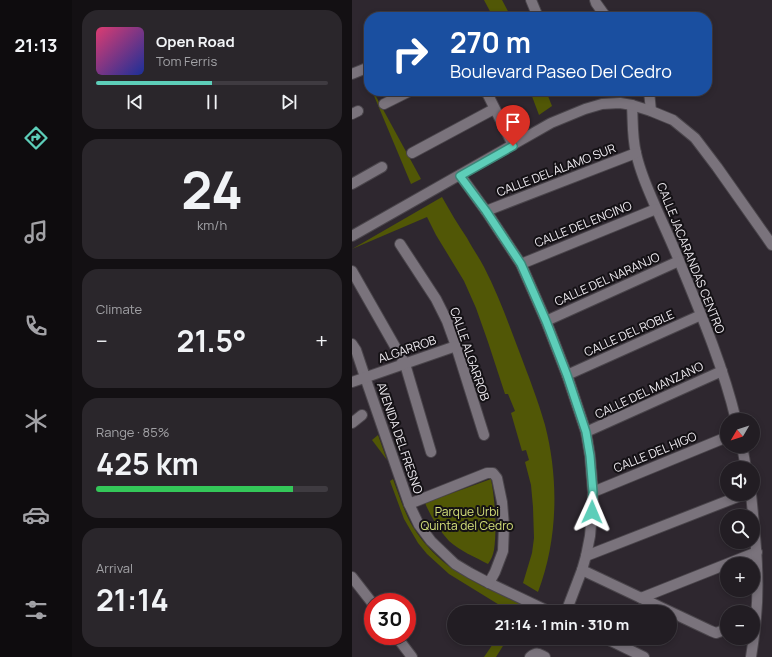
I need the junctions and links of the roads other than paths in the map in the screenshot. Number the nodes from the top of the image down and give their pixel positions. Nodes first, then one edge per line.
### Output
1 (531, 0) edge
2 (595, 0) edge
3 (536, 12) edge
4 (602, 12) edge
5 (364, 69) edge
6 (352, 74) edge
7 (400, 96) edge
8 (488, 96) edge
9 (650, 96) edge
10 (384, 104) dead end
11 (632, 105) junction
12 (494, 109) junction
13 (651, 111) junction
14 (513, 146) junction
15 (412, 153) dead end
16 (636, 153) junction
17 (382, 167) dead end
18 (460, 176) junction
19 (352, 184) edge
20 (656, 209) junction
21 (486, 211) junction
22 (352, 236) edge
23 (400, 244) dead end
24 (772, 245) edge
25 (680, 261) junction
26 (521, 264) junction
27 (352, 270) edge
28 (701, 315) junction
29 (546, 321) junction
30 (352, 344) edge
31 (456, 346) junction
32 (405, 364) junction
33 (722, 371) junction
34 (567, 375) junction
35 (365, 377) junction
36 (352, 382) edge
37 (734, 413) edge
38 (362, 415) dead end
39 (352, 423) edge
40 (586, 432) junction
41 (484, 435) dead end
42 (720, 440) edge
43 (431, 452) dead end
44 (593, 492) junction
45 (727, 501) edge
46 (752, 501) edge
47 (409, 504) junction
48 (757, 552) junction
49 (586, 556) junction
50 (582, 570) junction
51 (352, 577) edge
52 (489, 583) junction
53 (364, 593) edge
54 (641, 598) junction
55 (535, 605) edge
56 (569, 605) edge
57 (756, 605) edge
58 (720, 632) edge
59 (403, 645) edge
60 (615, 645) edge
61 (752, 645) edge
62 (627, 653) edge
63 (412, 657) edge
64 (530, 657) edge
65 (545, 657) edge
66 (644, 657) edge
67 (751, 657) edge

1 - 3 street
2 - 4 street
5 - 6 street
7 - 10 street
8 - 12 street
9 - 13 street
11 - 13 street
11 - 14 street
11 - 16 street, CALLE JACARANDAS CENTRO
12 - 14 street
12 - 15 street
13 - 24 street
14 - 18 street
16 - 20 street, CALLE JACARANDAS CENTRO
16 - 21 street, CALLE DEL ÁLAMO SUR
17 - 19 street
18 - 21 street
18 - 22 street
20 - 25 street, CALLE JACARANDAS CENTRO
20 - 26 street, CALLE DEL ENCINO
21 - 26 street
23 - 31 street, CALLE ALGARROB
25 - 28 street, CALLE JACARANDAS CENTRO
25 - 29 street, CALLE DEL NARANJO
26 - 29 street
27 - 32 street
28 - 33 street, CALLE JACARANDAS CENTRO
28 - 34 street, CALLE DEL ROBLE
29 - 34 street
30 - 35 street, AVENIDA DEL FRESNO
31 - 32 street, ALGARROB
31 - 41 street, CALLE ALGARROB
32 - 35 street, ALGARROB
32 - 43 street
33 - 37 street, CALLE JACARANDAS CENTRO
33 - 40 street, CALLE DEL MANZANO
34 - 40 street
35 - 36 street, ALGARROB
35 - 47 street, AVENIDA DEL FRESNO
38 - 39 street
40 - 44 street
42 - 44 street, CALLE DEL HIGO
44 - 49 street
45 - 49 street
46 - 48 street
47 - 52 street, AVENIDA DEL FRESNO
47 - 52 street
48 - 54 street
48 - 57 street
49 - 50 street
50 - 54 street
50 - 56 street
51 - 53 street
52 - 55 street, AVENIDA DEL FRESNO
54 - 58 street
59 - 63 street
60 - 62 street
61 - 67 street
62 - 66 street
64 - 65 street

